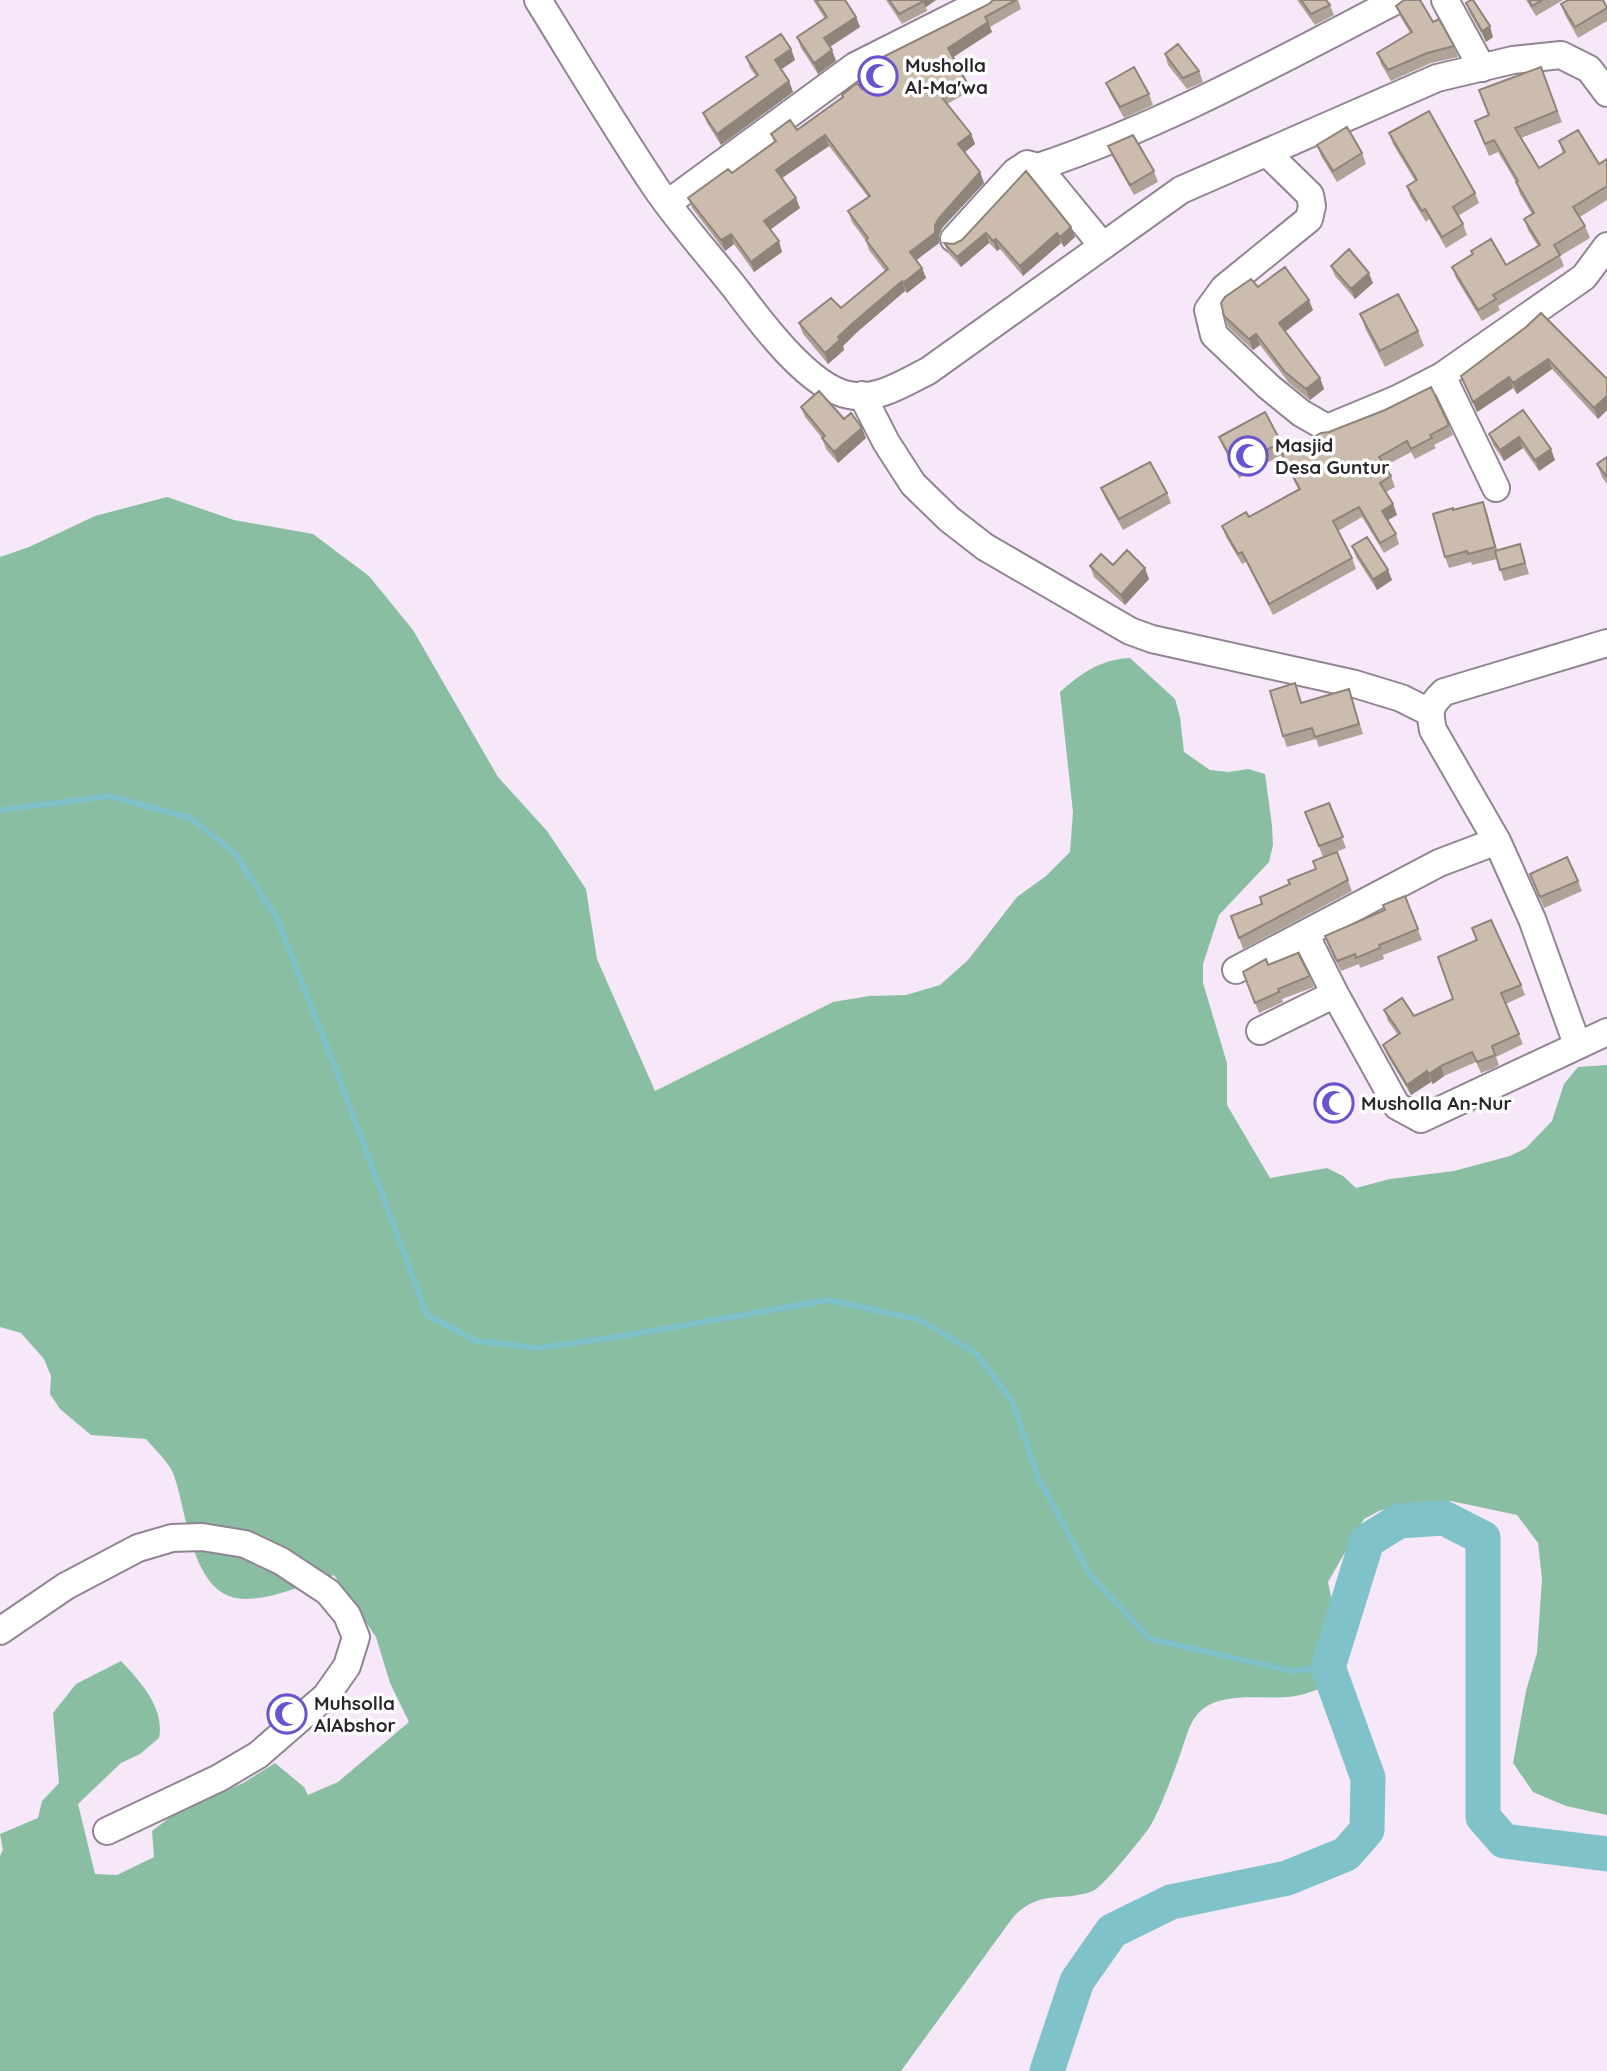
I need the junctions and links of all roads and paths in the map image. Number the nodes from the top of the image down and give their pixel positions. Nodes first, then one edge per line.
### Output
1 (538, 0) edge
2 (986, 0) edge
3 (1397, 0) edge
4 (1445, 0) edge
5 (1598, 60) edge
6 (1482, 68) junction
7 (1607, 93) edge
8 (1267, 153) junction
9 (1038, 166) junction
10 (668, 203) junction
11 (954, 239) dead end
12 (1102, 245) junction
13 (1607, 246) edge
14 (1442, 376) junction
15 (862, 395) junction
16 (1496, 488) dead end
17 (1607, 643) edge
18 (1429, 712) junction
19 (1497, 841) junction
20 (1305, 934) junction
21 (1236, 970) dead end
22 (1335, 994) junction
23 (1260, 1031) dead end
24 (1607, 1032) edge
25 (1577, 1044) junction
26 (0, 1631) edge
27 (107, 1831) dead end

1 - 10 street
2 - 10 street
3 - 9 street
4 - 6 street
5 - 6 street
5 - 7 street
6 - 8 street
8 - 12 street
8 - 14 street
9 - 11 street
9 - 12 street
10 - 15 street
12 - 15 street
13 - 14 street
14 - 16 street
15 - 18 street
17 - 18 street
18 - 19 street
19 - 20 street
19 - 25 street
20 - 21 street
20 - 22 street
22 - 23 street
22 - 25 street
24 - 25 street
26 - 27 street

